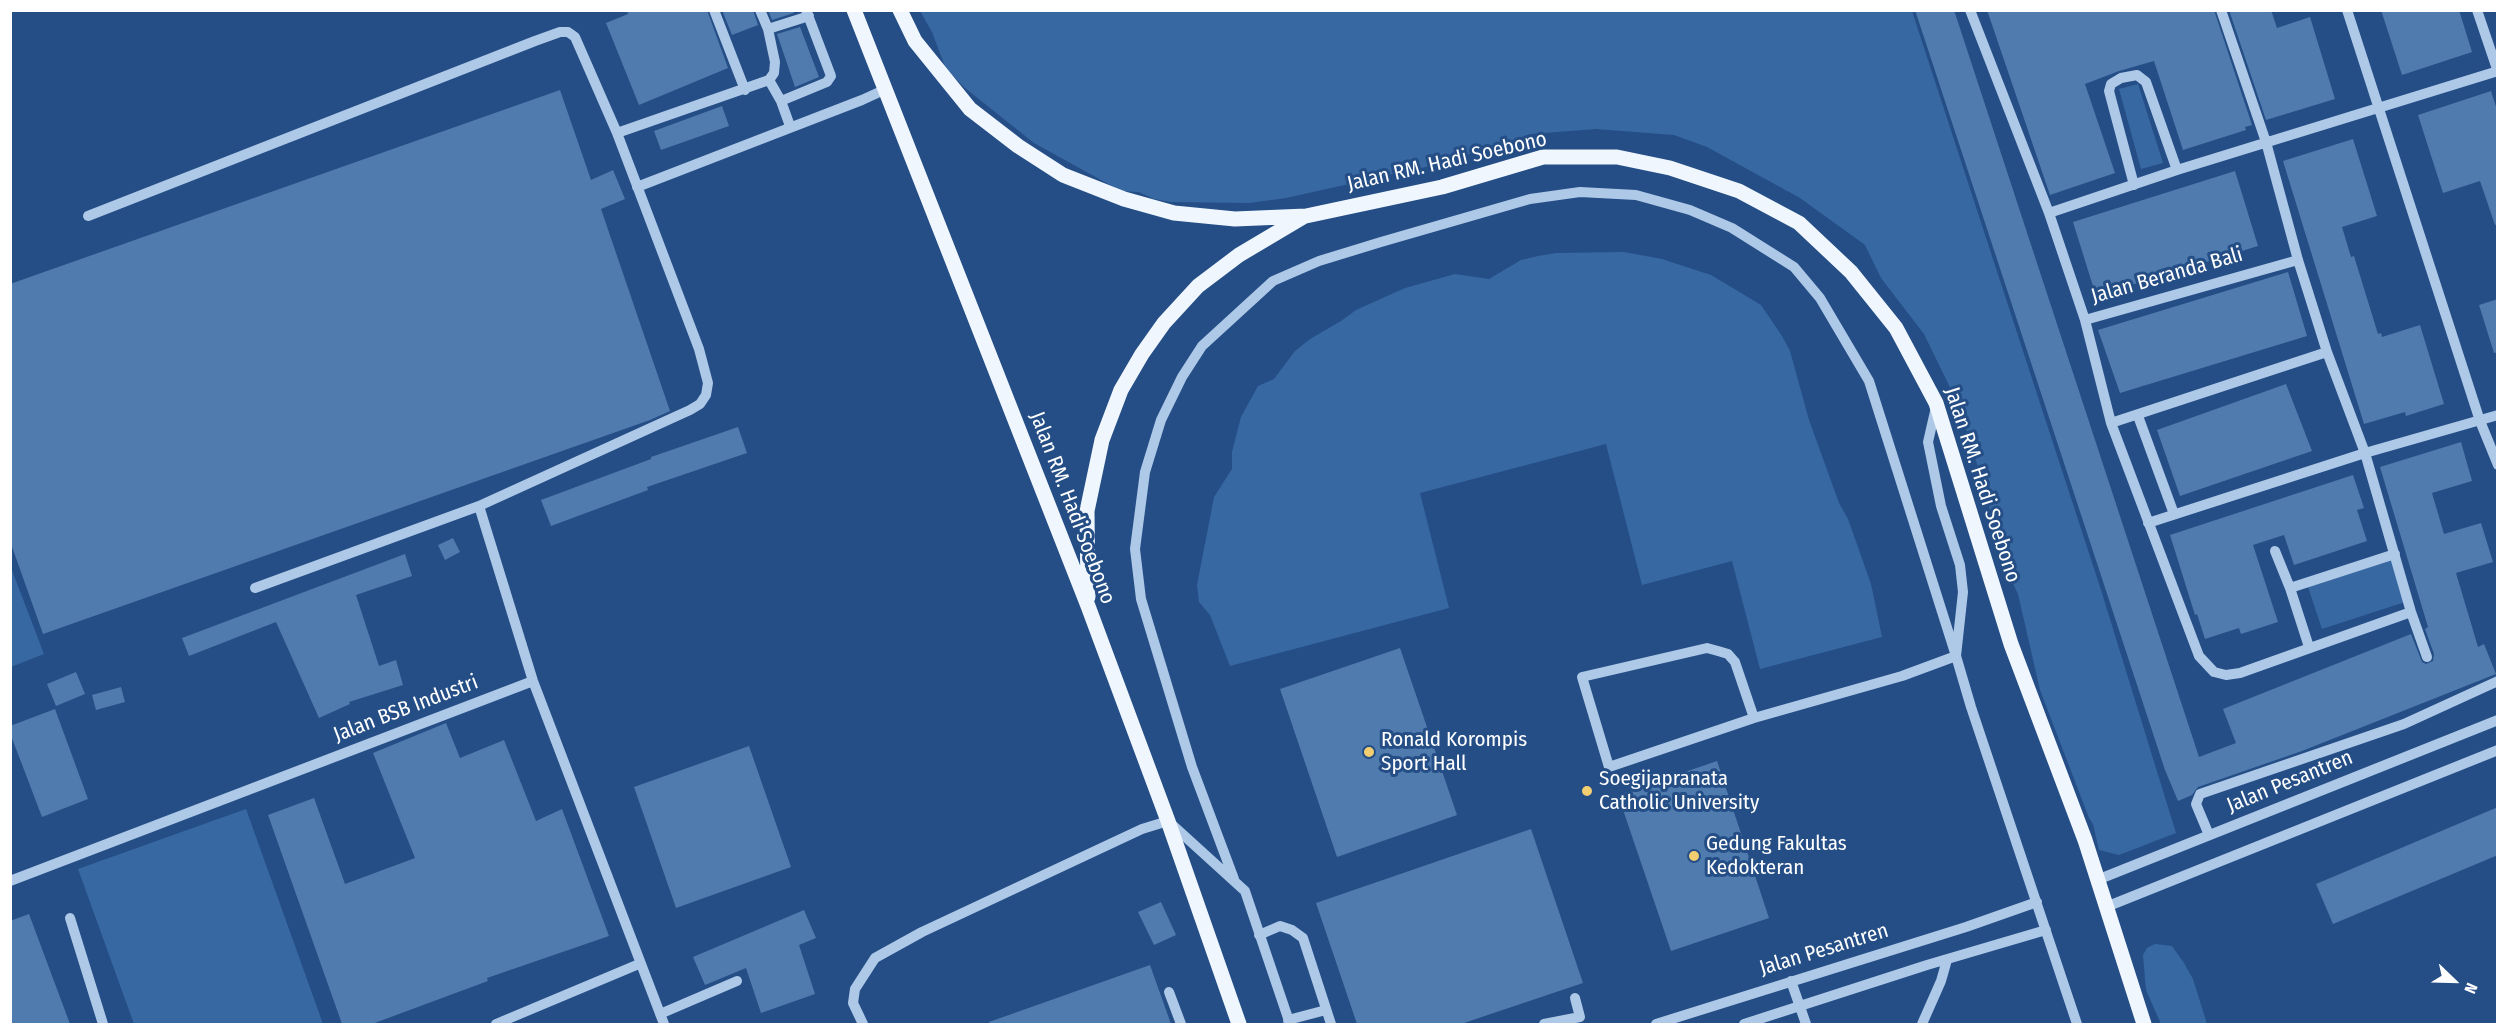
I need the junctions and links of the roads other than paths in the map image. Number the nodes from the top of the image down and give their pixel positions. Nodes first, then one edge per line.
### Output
1 (714, 10) edge
2 (760, 10) edge
3 (855, 10) edge
4 (900, 10) edge
5 (1970, 10) edge
6 (2221, 10) edge
7 (2347, 10) edge
8 (2477, 10) edge
9 (808, 13) edge
10 (768, 29) junction
11 (2497, 72) edge
12 (769, 80) junction
13 (885, 89) junction
14 (745, 90) junction
15 (781, 101) junction
16 (2379, 109) junction
17 (790, 126) junction
18 (617, 133) junction
19 (2266, 142) junction
20 (2177, 170) junction
21 (2134, 185) junction
22 (637, 187) junction
23 (2049, 213) junction
24 (88, 216) dead end
25 (1306, 216) junction
26 (2298, 260) junction
27 (2085, 320) junction
28 (2327, 352) junction
29 (1936, 403) junction
30 (2498, 415) edge
31 (2138, 416) junction
32 (2480, 421) junction
33 (2111, 423) junction
34 (2365, 453) junction
35 (2498, 465) edge
36 (479, 506) junction
37 (2174, 514) junction
38 (2148, 523) junction
39 (2275, 551) dead end
40 (2395, 554) junction
41 (255, 588) dead end
42 (2290, 588) junction
43 (1088, 606) junction
44 (2411, 612) junction
45 (2309, 647) junction
46 (1956, 656) junction
47 (2427, 657) dead end
48 (533, 681) junction
49 (2498, 681) edge
50 (1754, 718) junction
51 (2498, 720) edge
52 (2498, 750) edge
53 (1168, 821) junction
54 (2209, 835) junction
55 (1234, 879) junction
56 (2097, 880) junction
57 (10, 881) edge
58 (2037, 902) junction
59 (2106, 907) junction
60 (70, 918) dead end
61 (2046, 930) junction
62 (1258, 935) junction
63 (1947, 960) junction
64 (639, 964) junction
65 (737, 981) dead end
66 (1791, 981) junction
67 (1169, 992) dead end
68 (1575, 998) dead end
69 (1801, 1007) junction
70 (1326, 1010) junction
71 (662, 1019) edge
72 (1679, 1021) edge
73 (1289, 1023) edge
74 (103, 1024) edge
75 (495, 1024) edge
76 (863, 1024) edge
77 (1181, 1024) edge
78 (1239, 1024) edge
79 (1331, 1024) edge
80 (1544, 1024) edge
81 (1656, 1024) edge
82 (1744, 1024) edge
83 (1806, 1024) edge
84 (1922, 1024) edge
85 (2077, 1024) edge
86 (2144, 1024) edge

1 - 14 street
2 - 10 street
3 - 13 main road, Jalan RM. Hadi Soebono
4 - 25 main road, Jalan RM. Hadi Soebono
5 - 23 street, Jalan Beranda Bali
6 - 19 street
7 - 16 street
8 - 11 street
9 - 10 street
9 - 15 street
10 - 12 street
11 - 16 street
12 - 14 street
12 - 15 street
13 - 17 street
13 - 43 main road, Jalan RM. Hadi Soebono
14 - 18 street
15 - 17 street
16 - 19 street
16 - 32 street
17 - 22 street
18 - 22 street
18 - 24 street
19 - 20 street
19 - 26 street
20 - 21 street
20 - 21 street
21 - 23 street
22 - 36 street
23 - 27 street, Jalan Beranda Bali
25 - 29 main road, Jalan RM. Hadi Soebono
25 - 43 main road
26 - 27 street, Jalan Beranda Bali
26 - 28 street
27 - 33 street
28 - 31 street
28 - 34 street
29 - 46 street
29 - 56 main road, Jalan RM. Hadi Soebono
30 - 32 street
31 - 33 street
31 - 37 street
32 - 34 street
32 - 35 street
33 - 38 street
34 - 37 street
34 - 40 street
36 - 41 street
36 - 48 street
37 - 38 street
38 - 45 street
39 - 42 street
40 - 42 street
40 - 44 street
42 - 45 street
43 - 53 main road, Jalan RM. Hadi Soebono
44 - 45 street
44 - 47 street
46 - 50 street
46 - 55 street
46 - 58 street
48 - 57 street, Jalan BSB Industri
48 - 64 street
49 - 54 street
50 - 50 street
51 - 54 street, Jalan Pesantren
52 - 59 street
53 - 55 street
53 - 76 street
53 - 78 main road, Jalan RM. Hadi Soebono
54 - 56 street, Jalan Pesantren
55 - 62 street
56 - 59 main road, Jalan RM. Hadi Soebono
58 - 61 street
58 - 66 street, Jalan Pesantren
59 - 86 main road, Jalan RM. Hadi Soebono
60 - 74 street
61 - 63 street
61 - 85 street
62 - 70 street
62 - 73 street
63 - 69 street
63 - 84 street
64 - 71 street
64 - 75 street
65 - 71 street
66 - 69 street
66 - 72 street, Jalan Pesantren
67 - 77 street
68 - 80 street
69 - 82 street
69 - 83 street
70 - 73 street
70 - 79 street
72 - 81 street, Jalan Pesantren

